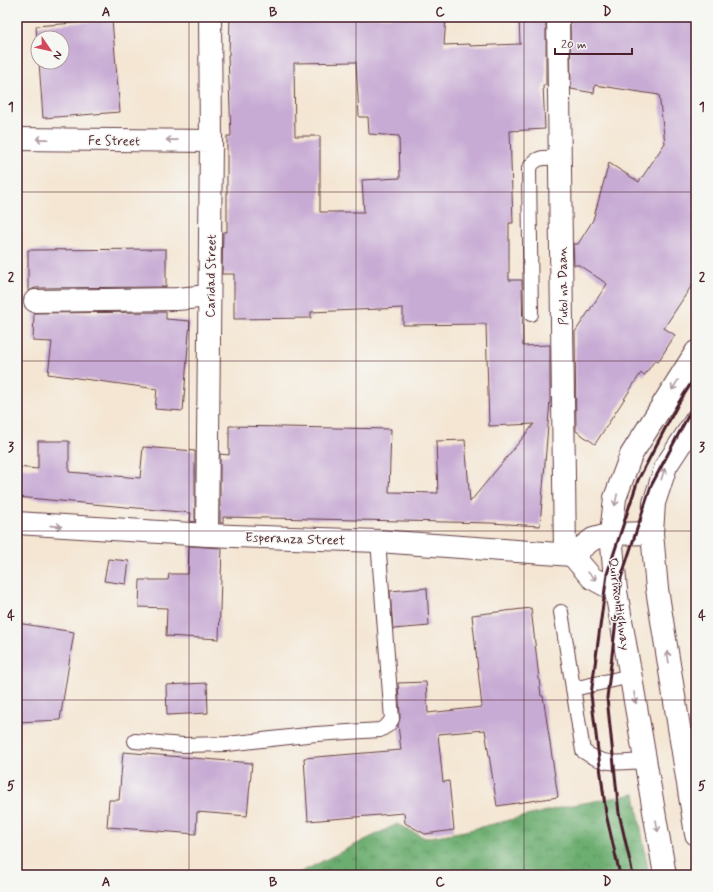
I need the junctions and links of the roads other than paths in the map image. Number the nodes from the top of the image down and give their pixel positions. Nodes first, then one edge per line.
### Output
1 (210, 17) edge
2 (558, 17) edge
3 (17, 139) edge
4 (212, 141) junction
5 (560, 158) junction
6 (209, 296) junction
7 (35, 301) dead end
8 (531, 314) dead end
9 (696, 352) edge
10 (696, 420) edge
11 (17, 523) edge
12 (652, 533) junction
13 (611, 534) junction
14 (207, 535) junction
15 (378, 541) junction
16 (569, 555) junction
17 (616, 591) junction
18 (561, 612) dead end
19 (631, 676) junction
20 (573, 689) junction
21 (689, 737) edge
22 (135, 741) dead end
23 (646, 761) junction
24 (696, 834) edge
25 (665, 875) edge

1 - 4 street, Caridad Street
2 - 5 street, Putol na Daan
4 -> 3 street, Fe Street
4 - 6 street, Caridad Street
5 - 8 lane
5 - 16 street, Putol na Daan
6 - 7 street
6 - 14 street, Caridad Street
9 -> 13 street, Quirino Highway
12 -> 10 street
11 -> 14 street, Esperanza Street
12 - 13 street
21 -> 12 street
13 - 16 street
13 - 17 street, Quirino Highway
14 - 15 street, Esperanza Street
15 - 16 street, Esperanza Street
15 - 22 lane
16 -> 17 street
17 - 19 street, Quirino Highway
18 - 20 lane
19 - 20 lane
19 -> 23 street, Quirino Highway
20 - 23 lane
21 - 24 street
23 -> 25 street, Quirino Highway

